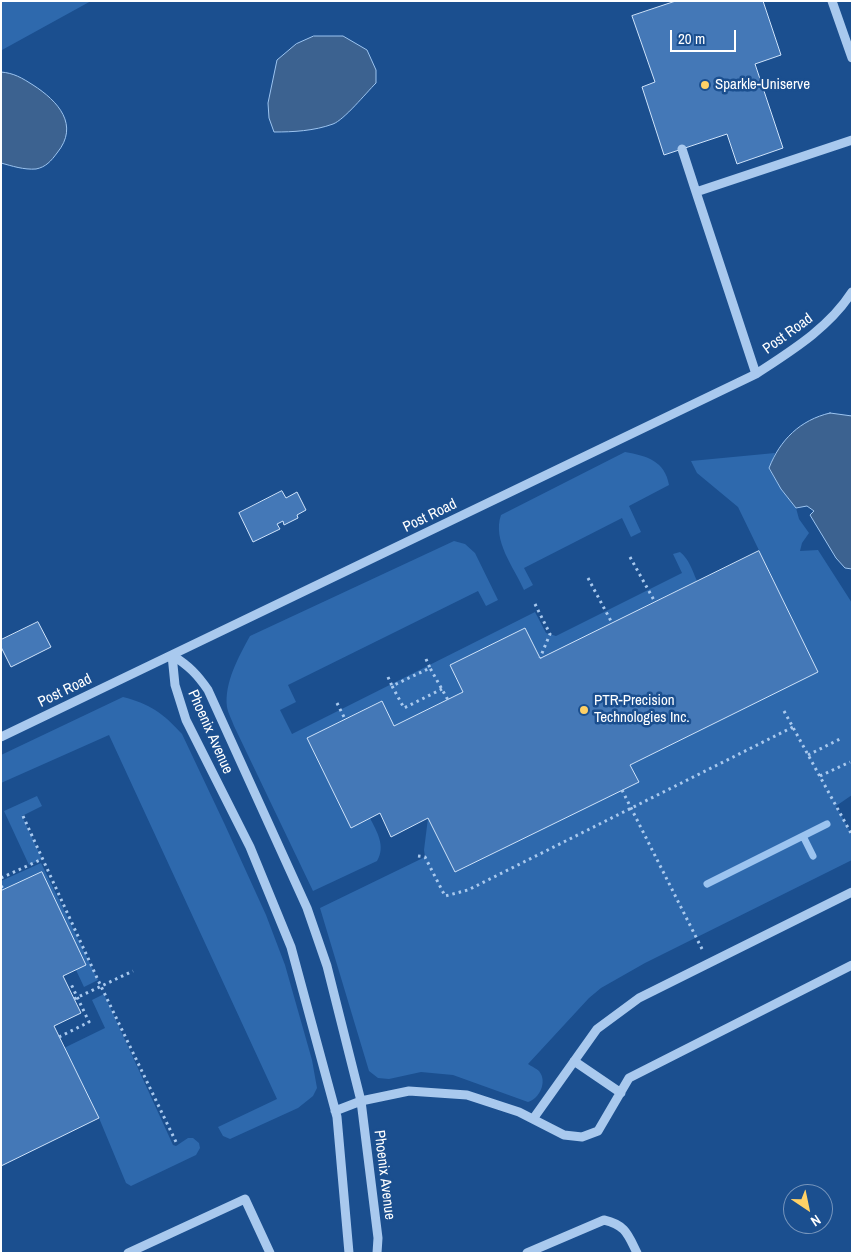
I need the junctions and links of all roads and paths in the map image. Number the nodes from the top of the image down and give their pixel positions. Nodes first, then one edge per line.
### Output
1 (832, 1) edge
2 (852, 58) edge
3 (852, 140) edge
4 (682, 149) dead end
5 (696, 192) junction
6 (852, 292) edge
7 (756, 374) junction
8 (630, 557) dead end
9 (588, 578) dead end
10 (655, 602) dead end
11 (535, 604) dead end
12 (612, 623) dead end
13 (172, 655) junction
14 (540, 658) dead end
15 (426, 659) dead end
16 (430, 668) junction
17 (388, 677) dead end
18 (392, 686) junction
19 (442, 690) junction
20 (448, 700) dead end
21 (337, 703) dead end
22 (784, 711) dead end
23 (345, 719) dead end
24 (793, 727) junction
25 (1, 737) edge
26 (842, 738) dead end
27 (808, 755) junction
28 (850, 762) dead end
29 (820, 776) junction
30 (622, 790) dead end
31 (631, 808) junction
32 (23, 816) dead end
33 (852, 835) edge
34 (418, 856) dead end
35 (42, 859) junction
36 (1, 878) edge
37 (1, 886) edge
38 (4, 890) dead end
39 (852, 892) edge
40 (708, 964) junction
41 (852, 965) edge
42 (133, 971) dead end
43 (71, 984) dead end
44 (101, 986) junction
45 (76, 998) junction
46 (59, 1037) dead end
47 (574, 1061) junction
48 (622, 1093) junction
49 (361, 1101) junction
50 (335, 1111) junction
51 (533, 1118) junction
52 (176, 1142) dead end
53 (128, 1253) edge
54 (270, 1253) edge
55 (349, 1253) edge
56 (378, 1253) edge
57 (527, 1253) edge
58 (636, 1253) edge

1 - 2 street
3 - 5 street
4 - 5 street
5 - 7 street
6 - 7 street, Post Road
7 - 13 street, Post Road
8 - 10 path
9 - 12 path
11 - 14 path
13 - 25 street, Post Road
13 - 49 street, Phoenix Avenue
13 - 50 street, Phoenix Avenue
15 - 16 path
16 - 18 path
16 - 19 path
17 - 18 path
18 - 19 path
19 - 20 path
21 - 23 path
22 - 24 path
24 - 27 path
24 - 31 path
26 - 27 path
27 - 29 path
28 - 29 path
29 - 33 path
30 - 31 path
31 - 34 path
31 - 40 path
32 - 35 path
35 - 36 path
35 - 44 path
37 - 38 path
39 - 40 street
40 - 47 street
41 - 48 street
42 - 44 path
43 - 45 path
44 - 45 path
44 - 52 path
45 - 46 path
47 - 48 street
47 - 51 street
48 - 51 street
49 - 50 street
49 - 51 street
49 - 56 street, Phoenix Avenue
50 - 55 street, Phoenix Avenue
53 - 54 street
57 - 58 street

